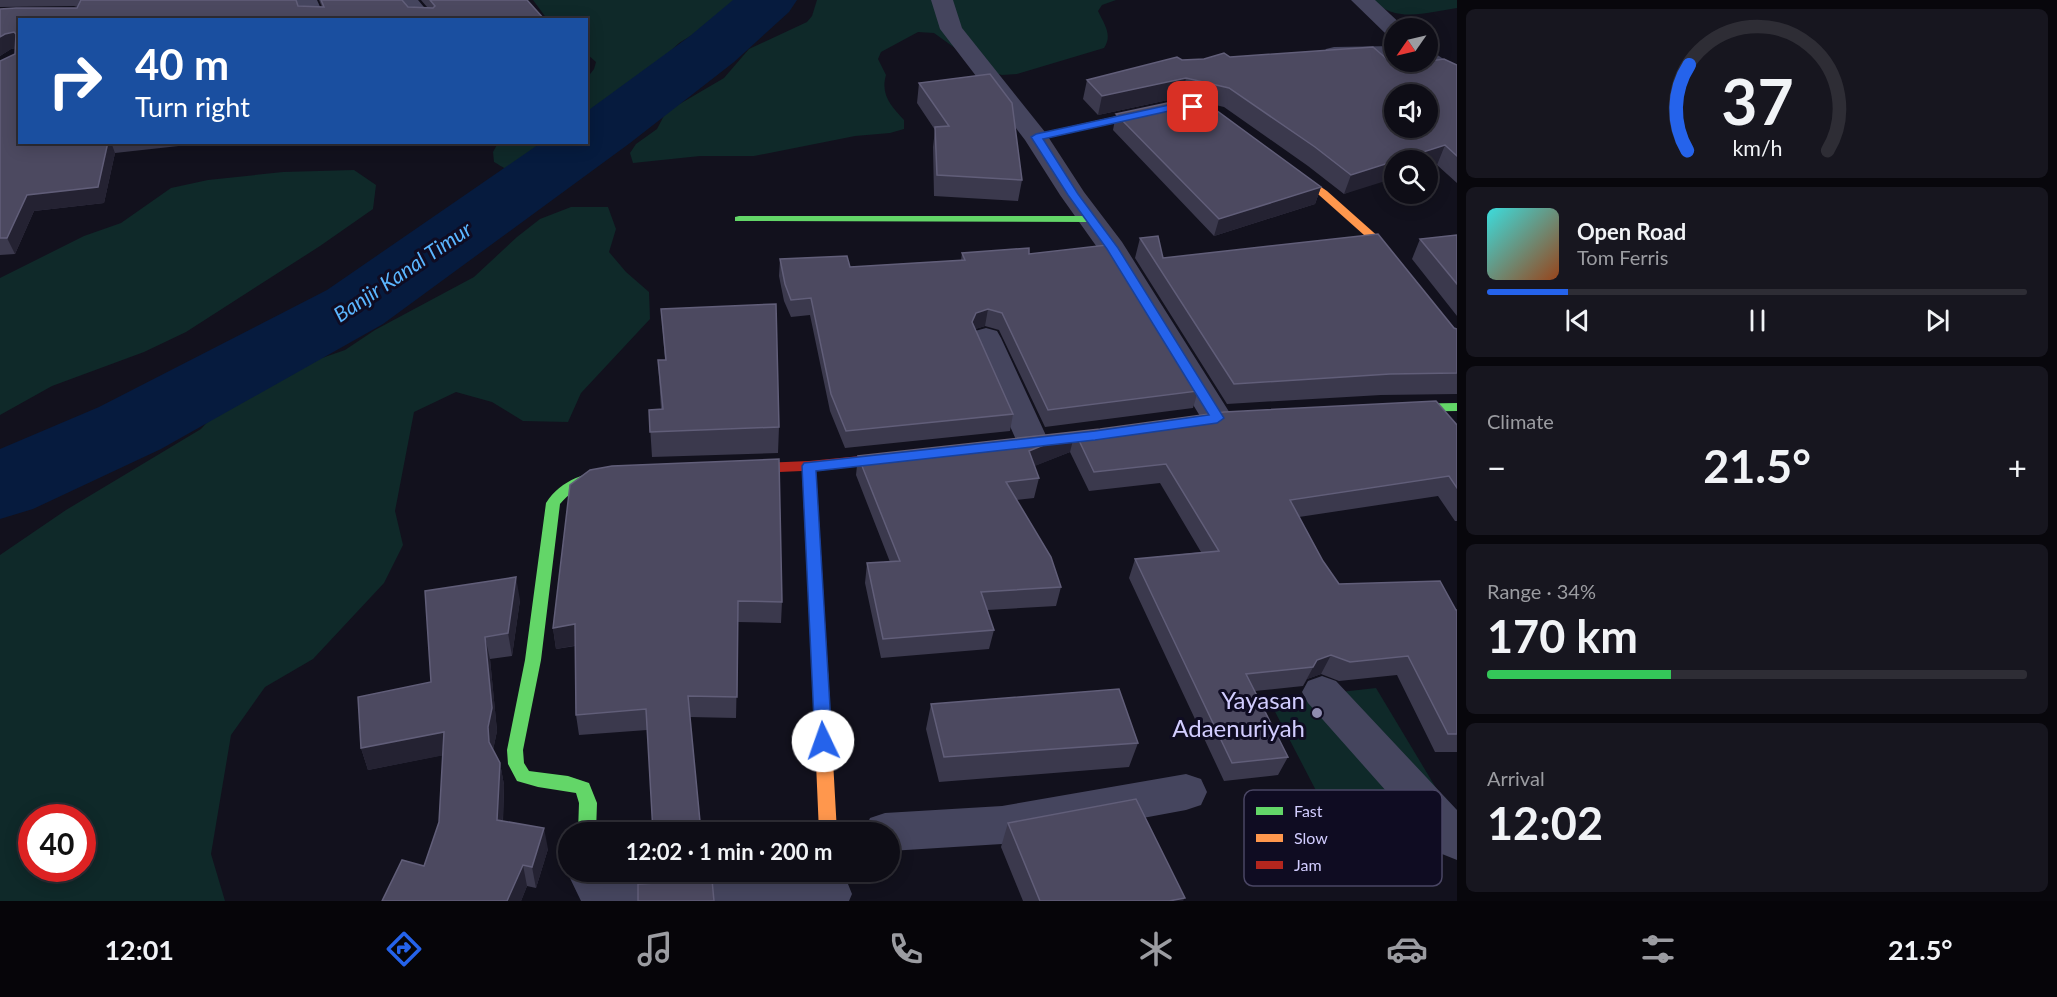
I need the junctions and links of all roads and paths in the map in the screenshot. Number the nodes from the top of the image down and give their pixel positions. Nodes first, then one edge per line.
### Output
1 (306, 0) edge
2 (407, 0) edge
3 (942, 0) edge
4 (1362, 0) edge
5 (314, 18) edge
6 (422, 18) edge
7 (1384, 20) edge
8 (1384, 53) edge
9 (1317, 56) edge
10 (1438, 66) edge
11 (1457, 78) edge
12 (1169, 108) edge
13 (1036, 137) junction
14 (1268, 154) edge
15 (739, 219) dead end
16 (1090, 219) junction
17 (986, 338) dead end
18 (1457, 340) edge
19 (1457, 407) edge
20 (1381, 408) edge
21 (1217, 419) edge
22 (1033, 442) edge
23 (915, 455) edge
24 (809, 466) junction
25 (716, 470) edge
26 (624, 473) edge
27 (1322, 692) dead end
28 (1411, 790) edge
29 (1186, 792) dead end
30 (588, 822) edge
31 (827, 822) edge
32 (1442, 824) edge
33 (900, 831) edge
34 (1457, 840) edge
35 (593, 882) edge
36 (831, 889) edge

1 - 5 street
2 - 6 street
3 - 13 street
4 - 7 street
8 - 9 street
10 - 11 street
12 - 13 street
13 - 16 street
14 - 18 street
15 - 16 street
16 - 21 street
17 - 22 street
19 - 20 street
23 - 24 street
24 - 25 street
24 - 31 street
26 - 30 street
27 - 28 street
29 - 33 street
32 - 34 street
35 - 36 street

